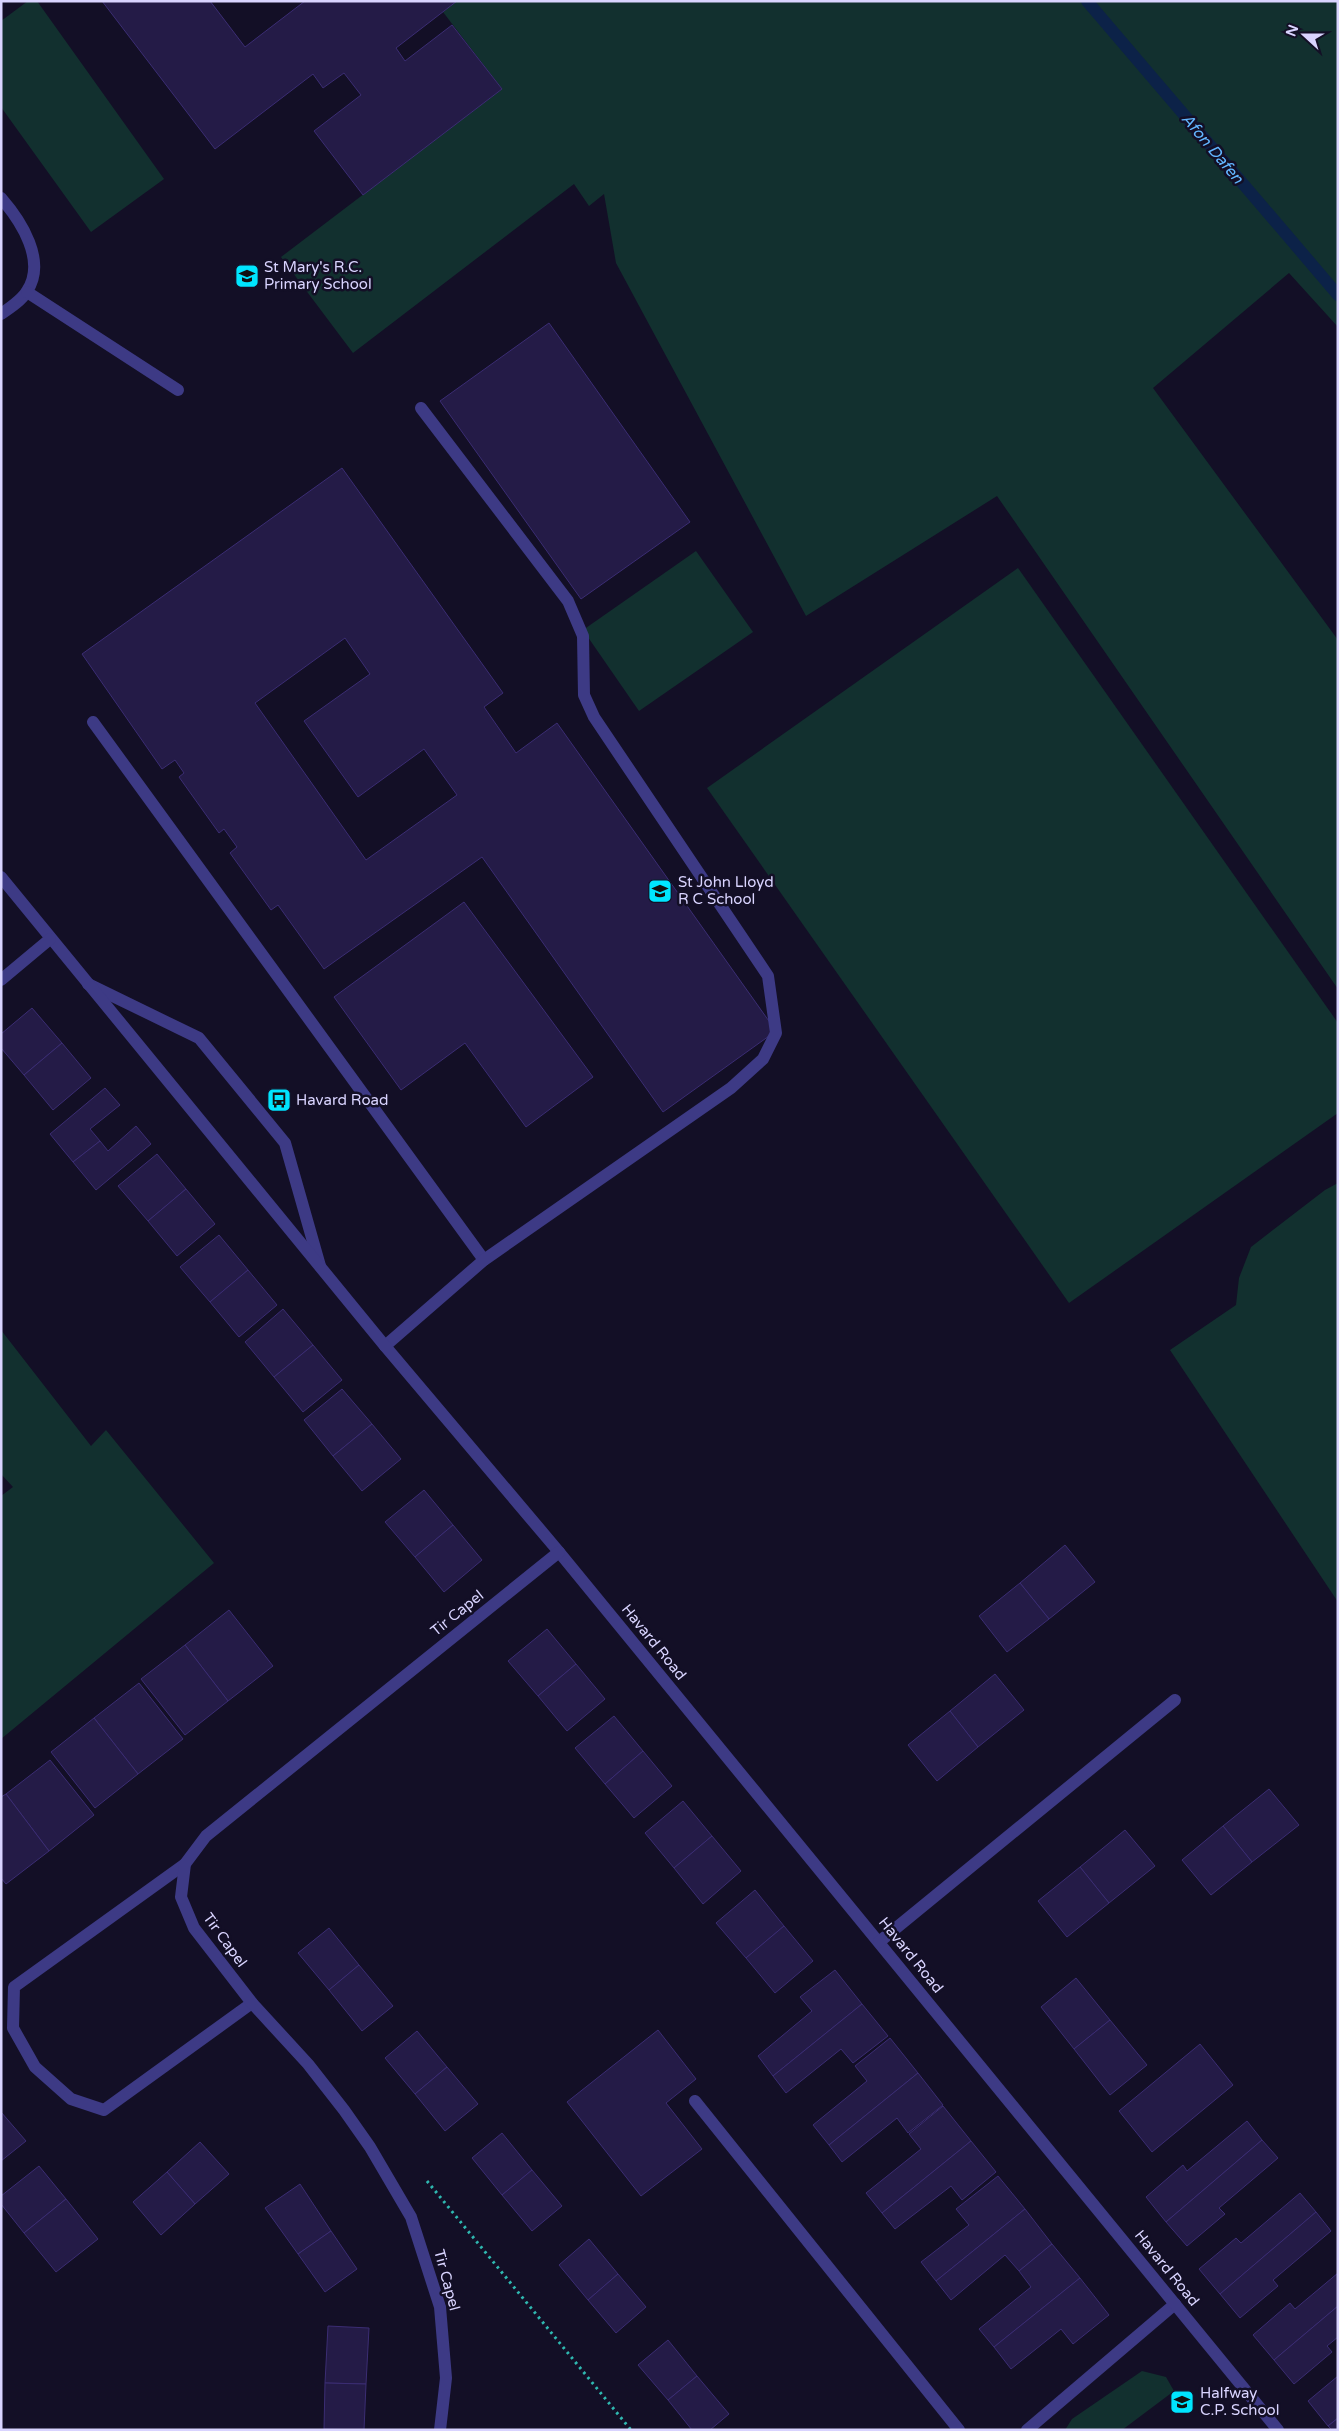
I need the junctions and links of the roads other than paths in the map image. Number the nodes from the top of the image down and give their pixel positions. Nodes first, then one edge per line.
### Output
1 (1, 198) edge
2 (27, 292) junction
3 (1, 314) edge
4 (178, 390) dead end
5 (421, 408) dead end
6 (93, 722) dead end
7 (1, 877) edge
8 (50, 939) junction
9 (1, 980) edge
10 (88, 984) junction
11 (484, 1260) junction
12 (320, 1266) junction
13 (385, 1346) junction
14 (559, 1552) junction
15 (1175, 1700) dead end
16 (185, 1864) junction
17 (879, 1942) junction
18 (252, 2002) junction
19 (695, 2101) dead end
20 (1175, 2304) junction
21 (440, 2430) edge
22 (959, 2430) edge
23 (1027, 2430) edge
24 (1278, 2430) edge

1 - 2 street
2 - 3 street
2 - 4 street
5 - 11 street
6 - 11 street
7 - 8 street, Havard Road
8 - 9 street
8 - 10 street, Havard Road
10 - 12 street, Havard Road
10 - 12 street
11 - 13 street
12 - 13 street, Havard Road
13 - 14 street, Havard Road
14 - 16 street, Tir Capel
14 - 17 street, Havard Road
15 - 17 street
16 - 18 street, Tir Capel
16 - 18 street
17 - 20 street, Havard Road
18 - 21 street, Tir Capel
19 - 22 street
20 - 23 street
20 - 24 street, Havard Road

